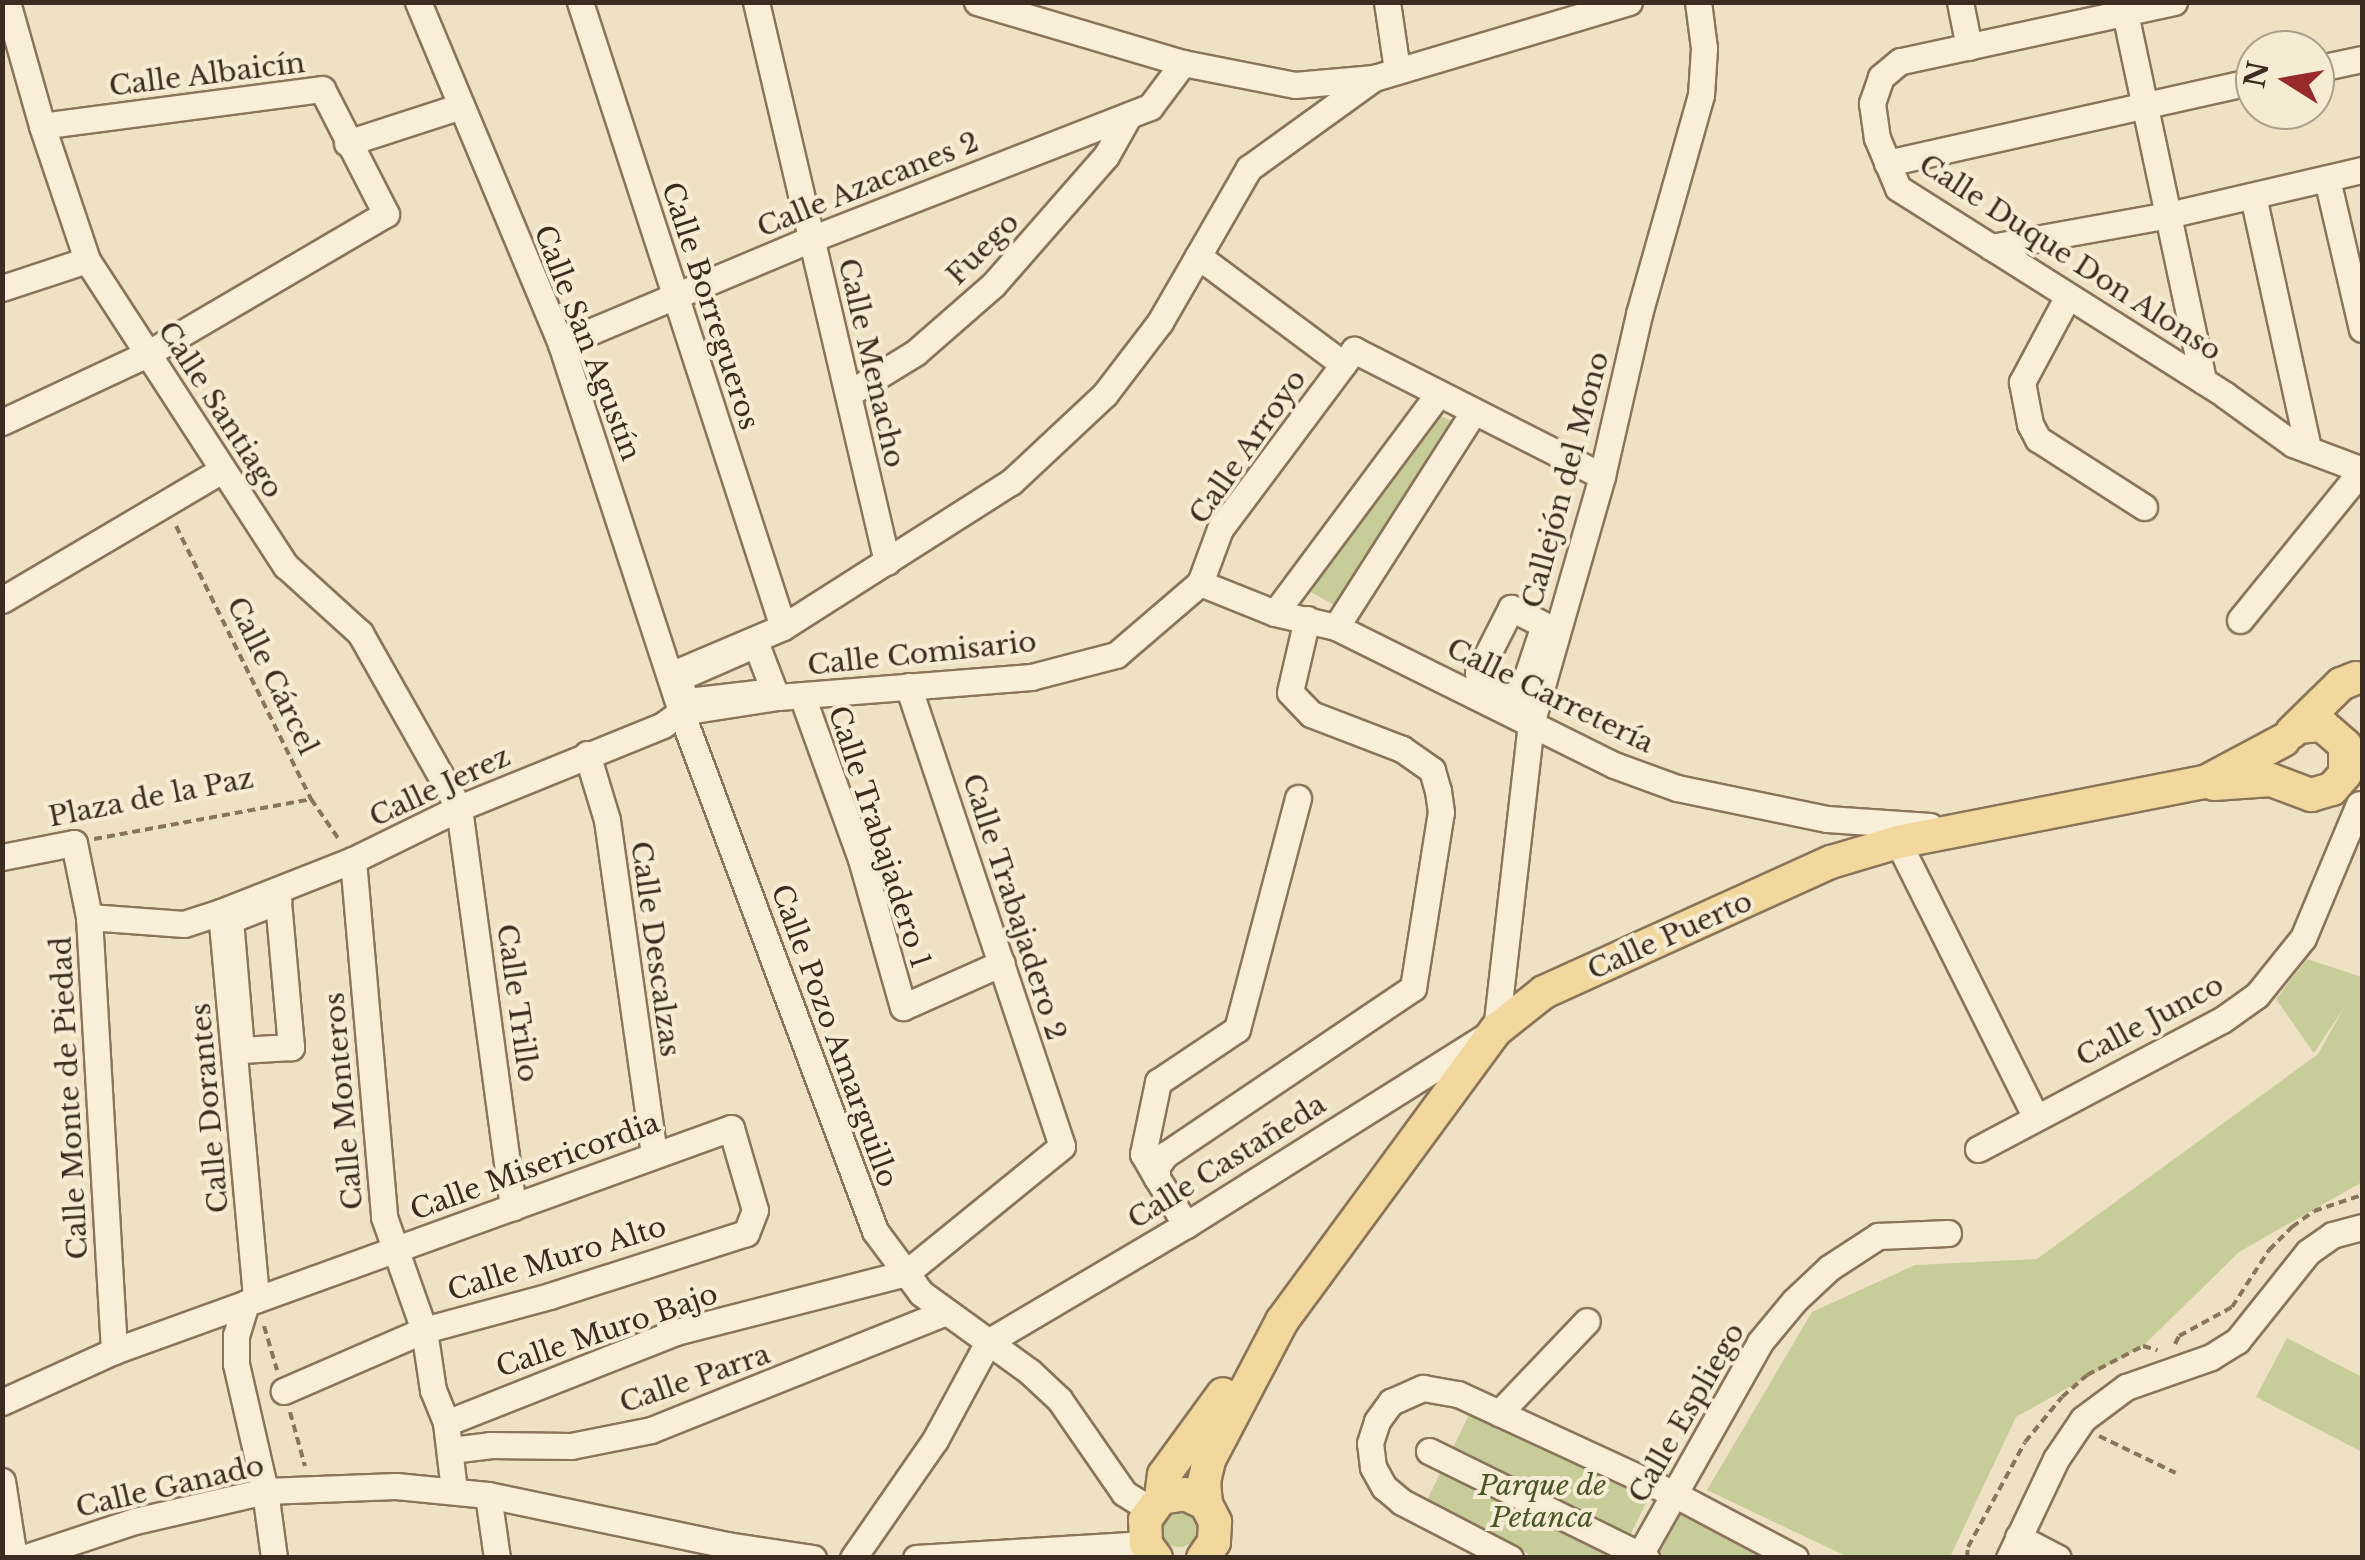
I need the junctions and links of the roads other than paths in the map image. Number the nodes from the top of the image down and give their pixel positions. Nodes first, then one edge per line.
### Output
1 (7, 2) edge
2 (418, 2) edge
3 (580, 2) edge
4 (756, 2) edge
5 (976, 2) edge
6 (1387, 2) edge
7 (1630, 2) edge
8 (1698, 2) edge
9 (1960, 2) edge
10 (2174, 2) edge
11 (2125, 13) junction
12 (1969, 46) junction
13 (2362, 58) edge
14 (1183, 63) junction
15 (2335, 64) edge
16 (1386, 74) junction
17 (2235, 86) edge
18 (2144, 105) junction
19 (461, 106) junction
20 (1129, 115) junction
21 (42, 126) junction
22 (347, 143) junction
23 (1887, 162) junction
24 (2362, 170) edge
25 (2328, 178) junction
26 (2253, 196) junction
27 (2168, 215) junction
28 (811, 239) junction
29 (1991, 247) junction
30 (1198, 256) junction
31 (87, 260) junction
32 (2, 288) edge
33 (674, 296) junction
34 (2068, 296) junction
35 (2362, 330) edge
36 (561, 344) junction
37 (148, 354) junction
38 (1349, 357) junction
39 (2202, 381) junction
40 (1439, 393) junction
41 (848, 394) junction
42 (1474, 411) junction
43 (2, 422) edge
44 (2308, 450) junction
45 (222, 470) junction
46 (2362, 470) edge
47 (1602, 476) junction
48 (2144, 507) dead end
49 (887, 562) junction
50 (1200, 583) junction
51 (2, 600) edge
52 (1275, 613) junction
53 (1561, 618) junction
54 (1307, 619) junction
55 (2240, 620) dead end
56 (784, 627) junction
57 (1336, 627) junction
58 (670, 674) junction
59 (2359, 674) edge
60 (1459, 684) junction
61 (908, 686) junction
62 (802, 696) junction
63 (684, 706) junction
64 (1531, 724) junction
65 (2292, 733) junction
66 (2339, 736) junction
67 (587, 754) junction
68 (2205, 782) junction
69 (2336, 793) edge
70 (1298, 798) dead end
71 (459, 808) junction
72 (1944, 833) junction
73 (1898, 842) junction
74 (74, 843) joint
75 (2, 857) edge
76 (354, 860) junction
77 (278, 902) joint
78 (221, 912) junction
79 (88, 917) junction
80 (1002, 963) junction
81 (1499, 976) junction
82 (1544, 992) junction
83 (1496, 1030) junction
84 (2035, 1115) junction
85 (731, 1128) joint
86 (1978, 1149) dead end
87 (654, 1156) junction
88 (1157, 1178) junction
89 (513, 1206) junction
90 (1186, 1225) junction
91 (2362, 1227) edge
92 (1948, 1233) dead end
93 (395, 1249) junction
94 (906, 1273) junction
95 (251, 1301) junction
96 (946, 1312) junction
97 (1282, 1321) junction
98 (1587, 1321) dead end
99 (187, 1326) junction
100 (424, 1330) junction
101 (988, 1342) junction
102 (114, 1352) junction
103 (236, 1364) junction
104 (284, 1390) dead end
105 (2, 1402) edge
106 (1498, 1413) junction
107 (446, 1423) junction
108 (451, 1450) junction
109 (1429, 1451) dead end
110 (2, 1481) edge
111 (454, 1490) junction
112 (266, 1492) junction
113 (1674, 1494) junction
114 (488, 1495) junction
115 (1156, 1504) junction
116 (1206, 1504) junction
117 (2013, 1547) edge
118 (1151, 1551) edge
119 (1208, 1555) edge
120 (1641, 1556) edge
121 (14, 1558) edge
122 (23, 1558) edge
123 (274, 1558) edge
124 (497, 1558) edge
125 (814, 1558) edge
126 (853, 1558) edge
127 (916, 1558) edge
128 (1510, 1558) edge
129 (1795, 1558) edge
130 (2058, 1558) edge

1 - 21 street, Calle Santiago
2 - 19 street, Calle San Agustín
3 - 33 street, Calle Borregueros
4 - 28 street, Calle Menacho
5 - 14 street
6 - 16 street
7 - 16 street
8 - 47 street, Callejón del Mono
9 - 12 street
10 - 11 street, Calle Duque Don Alonso
11 - 12 street, Calle Duque Don Alonso
11 - 18 street
12 - 23 street, Calle Duque Don Alonso
13 - 15 street
14 - 16 street
14 - 20 street, Calle Azacanes 2
16 - 30 street
17 - 18 street
18 - 23 street
18 - 27 street
19 - 22 street
19 - 36 street, Calle San Agustín
20 - 28 street, Calle Azacanes 2
20 - 41 street, Fuego
21 - 22 street, Calle Albaicín
21 - 31 street, Calle Santiago
22 - 37 street
23 - 29 street, Calle Duque Don Alonso
24 - 25 street
25 - 26 street
25 - 35 street
26 - 27 street
26 - 44 street
27 - 29 street
27 - 39 street
28 - 33 street, Calle Azacanes 2
28 - 41 street, Calle Menacho
29 - 34 street, Calle Duque Don Alonso
30 - 38 street
30 - 49 street
31 - 32 street
31 - 37 street, Calle Santiago
33 - 36 street, Calle Azacanes 2
33 - 56 street, Calle Borregueros
34 - 39 street, Calle Duque Don Alonso
34 - 48 street
36 - 58 street, Calle San Agustín
37 - 43 street
37 - 45 street, Calle Santiago
38 - 40 street
38 - 50 street, Calle Arroyo
39 - 44 street, Calle Duque Don Alonso
40 - 42 street
40 - 52 street
41 - 49 street, Calle Menacho
42 - 47 street
42 - 57 street
44 - 46 street, Calle Duque Don Alonso
45 - 51 street
45 - 71 street, Calle Santiago
46 - 55 street
47 - 53 street, Callejón del Mono
49 - 56 street
50 - 52 street, Calle Carretería
50 - 61 street, Calle Comisario
52 - 54 street, Calle Carretería
53 - 60 street
53 - 64 street, Callejón del Mono
54 - 57 street, Calle Carretería
54 - 88 street
56 - 58 street
57 - 60 street, Calle Carretería
58 - 63 street, Calle San Agustín
59 - 65 main road, Calle Puerto
59 - 66 main road, Calle Puerto
60 - 64 street, Calle Carretería
61 - 62 street, Calle Comisario
61 - 80 street, Calle Trabajadero 2
62 - 63 street, Calle Comisario
62 - 80 street, Calle Trabajadero 1
63 - 67 street, Calle Jerez
63 - 94 street, Calle Pozo Amarguillo
64 - 72 street, Calle Carretería
64 - 81 street, Callejón del Mono
65 - 66 main road
65 - 68 main road, Calle Puerto
65 - 69 main road
66 - 69 main road
67 - 71 street, Calle Jerez
67 - 87 street, Calle Descalzas
68 - 69 main road, Calle Puerto
68 - 72 main road, Calle Puerto
69 - 84 street, Calle Junco
70 - 88 street
71 - 76 street, Calle Jerez
71 - 89 street, Calle Trillo
72 - 73 main road, Calle Puerto
73 - 82 main road, Calle Puerto
73 - 84 street
74 - 75 street, Plaza de la Paz
74 - 79 street, Calle Monte de Piedad
76 - 78 street, Calle Jerez
76 - 93 street, Calle Monteros
77 - 77 street
78 - 79 street, Calle Jerez
78 - 95 street, Calle Dorantes
79 - 102 street, Calle Monte de Piedad
80 - 94 street, Calle Trabajadero 2
81 - 82 street
81 - 83 street, Callejón del Mono
82 - 83 main road, Calle Puerto
83 - 90 street, Calle Castañeda
83 - 97 main road, Calle Puerto
84 - 86 street, Calle Junco
85 - 87 street, Calle Misericordia
85 - 100 street, Calle Muro Alto
87 - 89 street, Calle Misericordia
88 - 90 street
89 - 93 street, Calle Misericordia
90 - 101 street, Calle Castañeda
91 - 117 street
92 - 113 street, Calle Espliego
93 - 95 street, Calle Misericordia
93 - 100 street, Calle Monteros
94 - 96 street, Calle Pozo Amarguillo
94 - 107 street, Calle Muro Bajo
95 - 99 street, Calle Misericordia
95 - 103 street, Calle Dorantes
96 - 101 street, Calle Pozo Amarguillo
96 - 108 street, Calle Parra
97 - 115 main road, Calle Puerto
97 - 116 main road, Calle Puerto
98 - 106 street
99 - 102 street, Calle Misericordia
99 - 103 street
100 - 104 street, Calle Muro Alto
100 - 107 street, Calle Monteros
101 - 115 street, Calle Pozo Amarguillo
101 - 126 street
102 - 105 street, Calle Misericordia
103 - 112 street
106 - 113 street
106 - 128 street
107 - 108 street, Calle Monteros
108 - 111 street, Calle Monteros
109 - 120 street
110 - 121 street
111 - 112 street, Calle Ganado
111 - 114 street, Calle Ganado
112 - 122 street, Calle Ganado
112 - 123 street
113 - 120 street, Calle Espliego
113 - 129 street
114 - 124 street
114 - 125 street, Calle Ganado
115 - 116 main road
115 - 118 main road, Calle Puerto
116 - 119 main road, Calle Puerto
117 - 130 street
118 - 127 street

